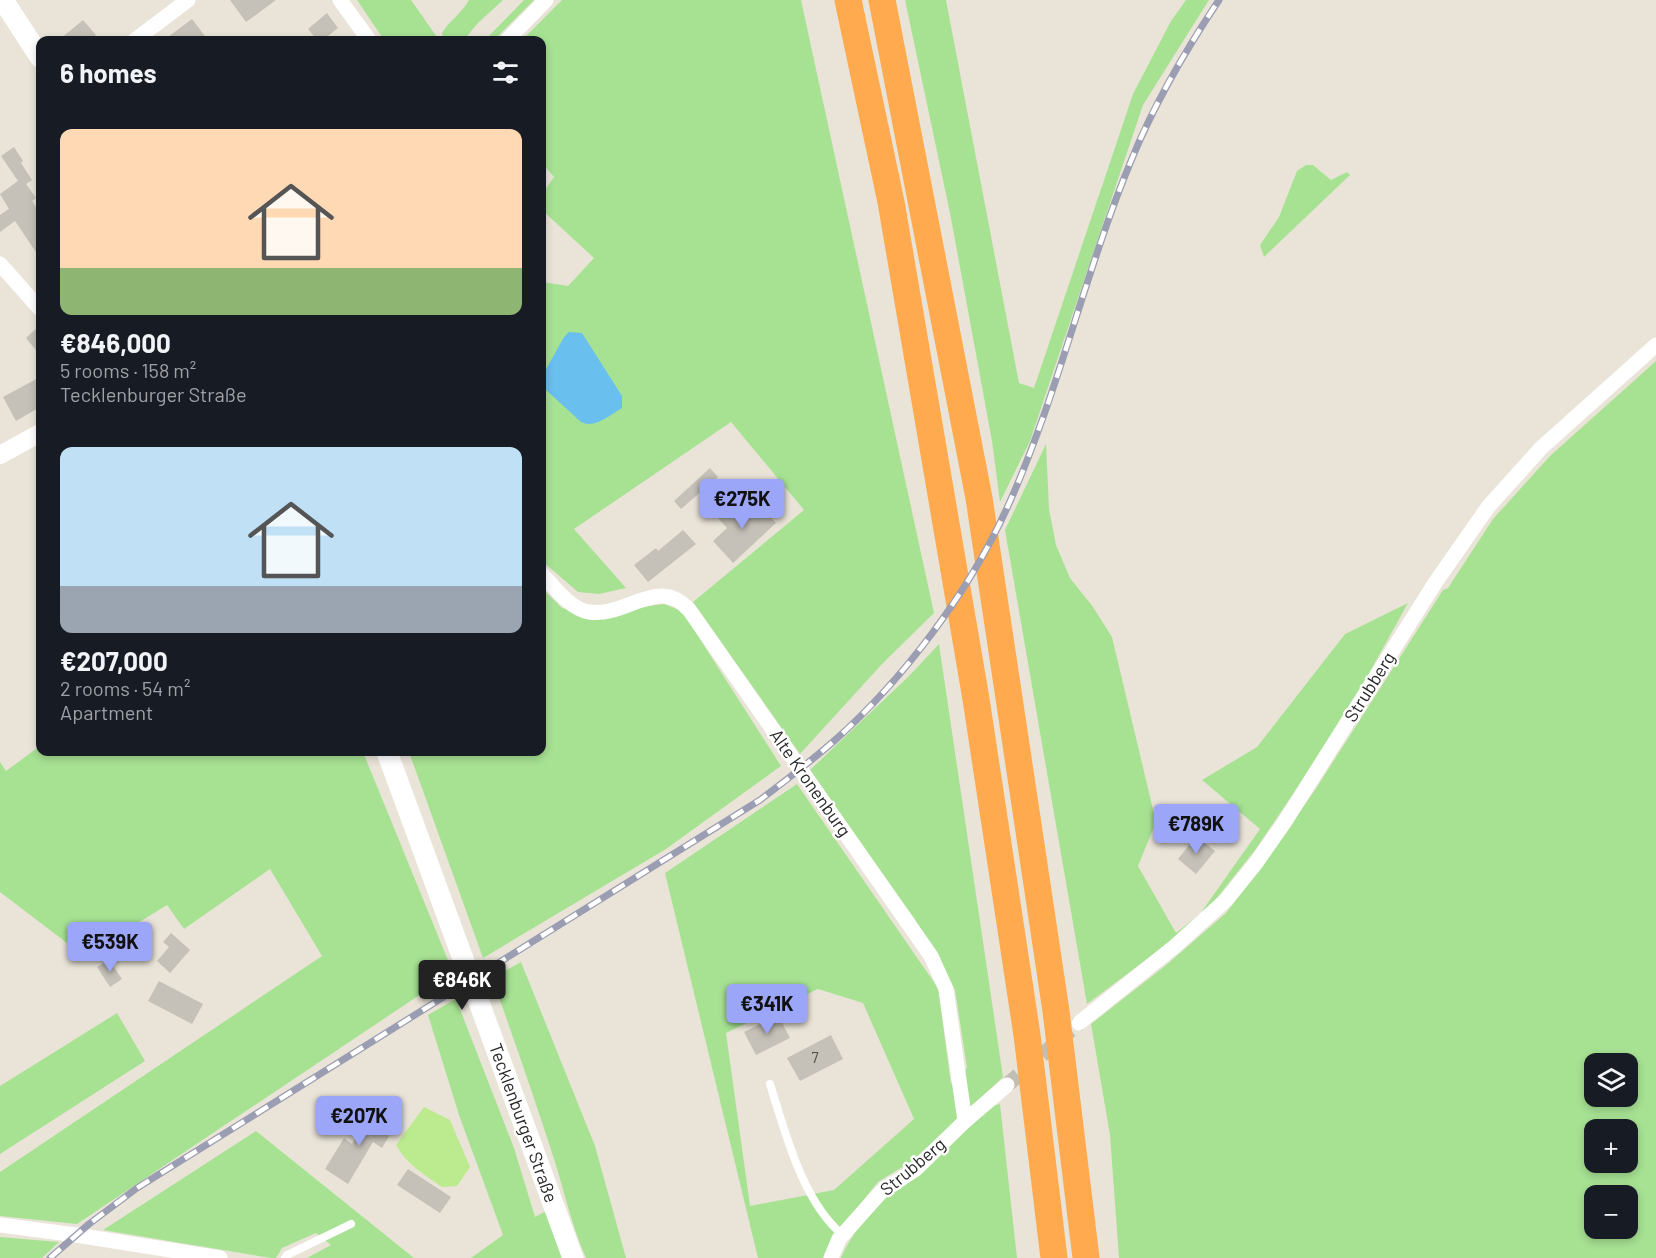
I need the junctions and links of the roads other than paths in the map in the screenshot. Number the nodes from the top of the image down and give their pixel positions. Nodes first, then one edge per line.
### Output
1 (3, 0) edge
2 (188, 0) edge
3 (340, 0) edge
4 (546, 0) edge
5 (848, 0) edge
6 (882, 0) edge
7 (140, 36) edge
8 (366, 36) edge
9 (511, 36) edge
10 (36, 51) edge
11 (0, 264) edge
12 (36, 304) edge
13 (1656, 345) edge
14 (36, 435) edge
15 (0, 455) edge
16 (546, 578) edge
17 (388, 756) edge
18 (1067, 1017) junction
19 (770, 1084) dead end
20 (1007, 1085) tunnel mouth
21 (965, 1121) junction
22 (351, 1224) dead end
23 (0, 1225) edge
24 (843, 1235) junction
25 (175, 1254) edge
26 (220, 1258) edge
27 (285, 1258) edge
28 (573, 1258) edge
29 (831, 1258) edge
30 (1054, 1258) edge
31 (1086, 1258) edge

1 - 10 main road
2 - 7 street
3 - 8 street
4 - 9 street
5 - 30 highway
6 - 18 highway
11 - 12 street
13 - 18 street, Strubberg
14 - 15 street
16 - 21 street, Alte Kronenburg
17 - 28 main road, Tecklenburger Straße
18 - 31 highway
19 - 24 lane
20 - 21 street, Strubberg
21 - 24 street, Strubberg
22 - 27 lane
23 - 25 street
24 - 29 street, Strubberg
25 - 26 street

